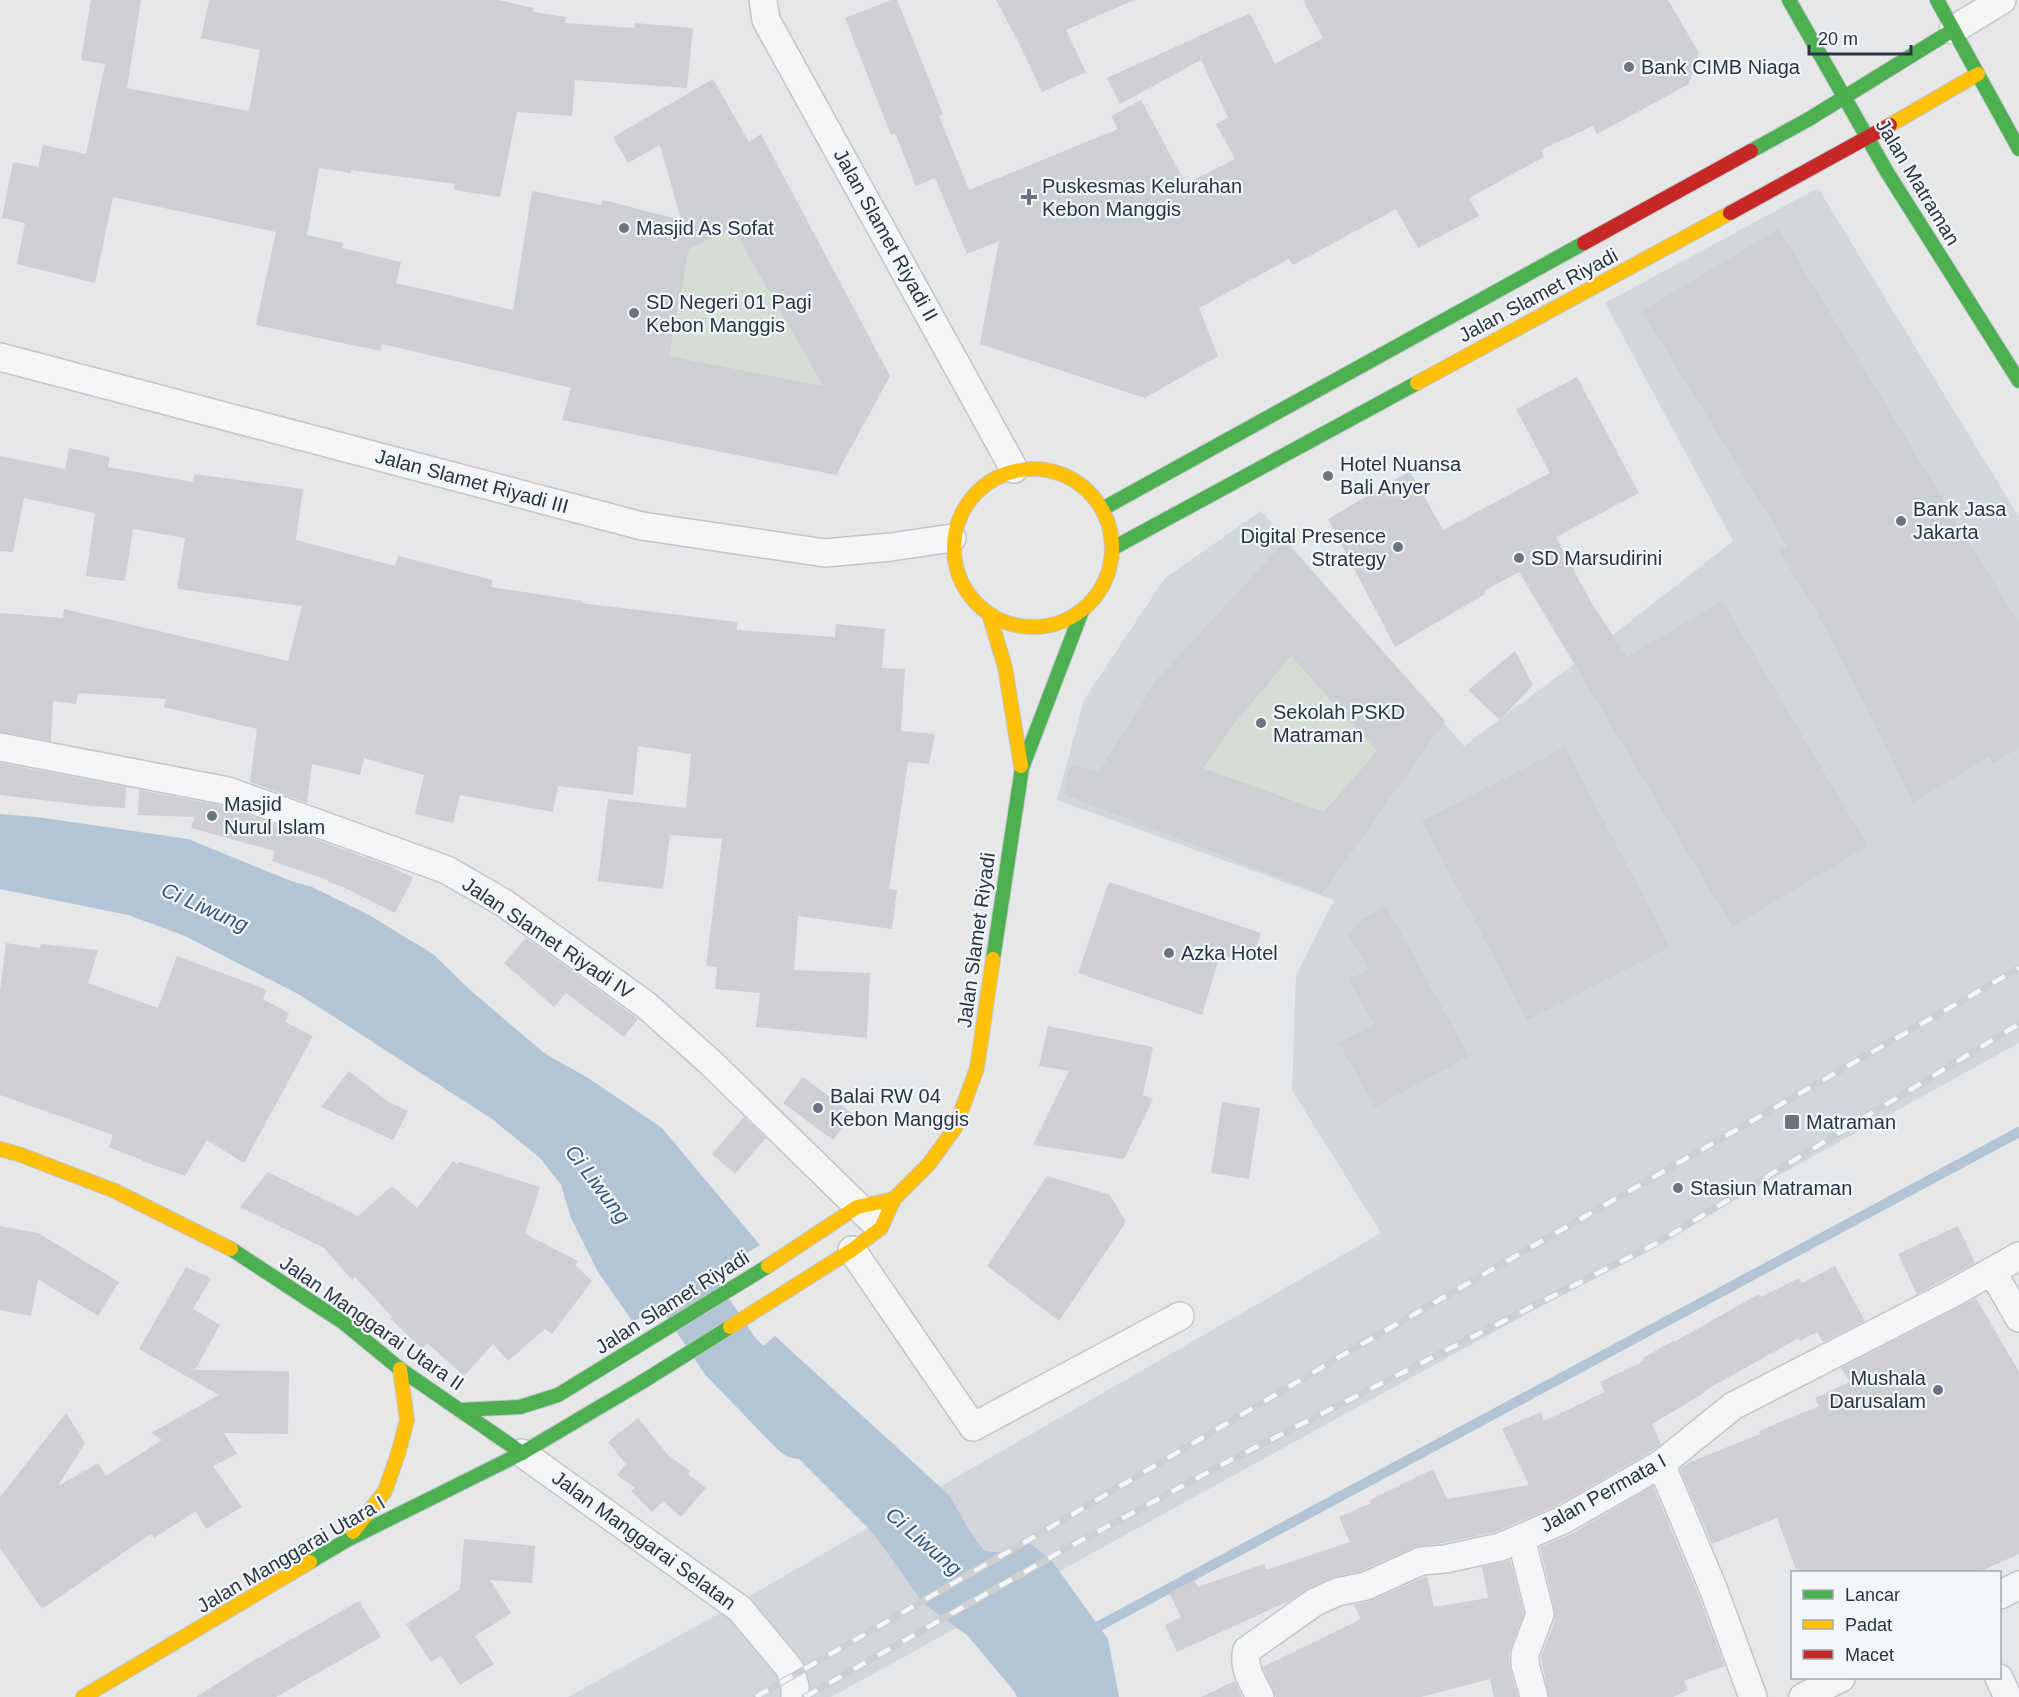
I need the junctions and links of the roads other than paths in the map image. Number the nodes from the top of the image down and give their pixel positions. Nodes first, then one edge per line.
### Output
1 (763, 0) edge
2 (1789, 0) edge
3 (1937, 0) edge
4 (2002, 0) edge
5 (1953, 30) junction
6 (1978, 74) junction
7 (1844, 98) junction
8 (1868, 138) junction
9 (2019, 149) edge
10 (0, 357) edge
11 (2019, 381) edge
12 (1014, 468) junction
13 (1104, 508) junction
14 (952, 538) junction
15 (1115, 547) junction
16 (1082, 612) junction
17 (988, 615) junction
18 (0, 747) edge
19 (1022, 768) junction
20 (0, 1149) edge
21 (894, 1199) junction
22 (857, 1207) junction
23 (881, 1228) junction
24 (852, 1250) junction
25 (2019, 1256) edge
26 (1992, 1271) junction
27 (1180, 1316) dead end
28 (2019, 1318) edge
29 (400, 1369) junction
30 (460, 1410) junction
31 (522, 1452) junction
32 (1661, 1464) junction
33 (1521, 1538) junction
34 (347, 1540) junction
35 (2019, 1585) edge
36 (2001, 1594) edge
37 (1837, 1679) edge
38 (2000, 1679) edge
39 (83, 1697) edge
40 (795, 1697) edge
41 (1260, 1697) edge
42 (1534, 1697) edge
43 (1753, 1697) edge
44 (1803, 1697) edge
45 (2008, 1697) edge

1 - 12 street, Jalan Slamet Riyadi II
2 - 7 street, Jalan Matraman
3 - 5 street
4 - 5 street
5 - 6 street
5 - 7 street, Jalan Slamet Riyadi
6 - 8 street, Jalan Slamet Riyadi
6 - 9 street
7 - 8 street, Jalan Matraman
7 - 13 street, Jalan Slamet Riyadi
8 - 11 street, Jalan Matraman
8 - 15 street, Jalan Slamet Riyadi
10 - 14 street, Jalan Slamet Riyadi III
12 - 13 street
12 - 14 street
13 - 15 street
14 - 17 street
15 - 16 street
16 - 17 street
16 - 19 street, Jalan Slamet Riyadi
17 - 19 street, Jalan Slamet Riyadi
18 - 22 street, Jalan Slamet Riyadi IV
19 - 21 street, Jalan Slamet Riyadi
20 - 29 street, Jalan Manggarai Utara II
21 - 22 street, Jalan Slamet Riyadi
21 - 23 street, Jalan Slamet Riyadi
22 - 23 street, Jalan Slamet Riyadi IV
22 - 30 street, Jalan Slamet Riyadi
23 - 24 street, Jalan Slamet Riyadi
24 - 27 street
24 - 31 street, Jalan Slamet Riyadi
25 - 26 street, Jalan Permata I
26 - 28 street
26 - 32 street, Jalan Permata I
29 - 30 street, Jalan Manggarai Utara II
29 - 34 street
30 - 31 street, Jalan Manggarai Selatan
31 - 34 street, Jalan Manggarai Utara I
31 - 40 street, Jalan Manggarai Selatan
32 - 33 street, Jalan Permata I
32 - 43 street
33 - 41 street, Jalan Permata I
33 - 42 street
34 - 39 street, Jalan Manggarai Utara I
35 - 36 street
37 - 44 street
38 - 45 street

